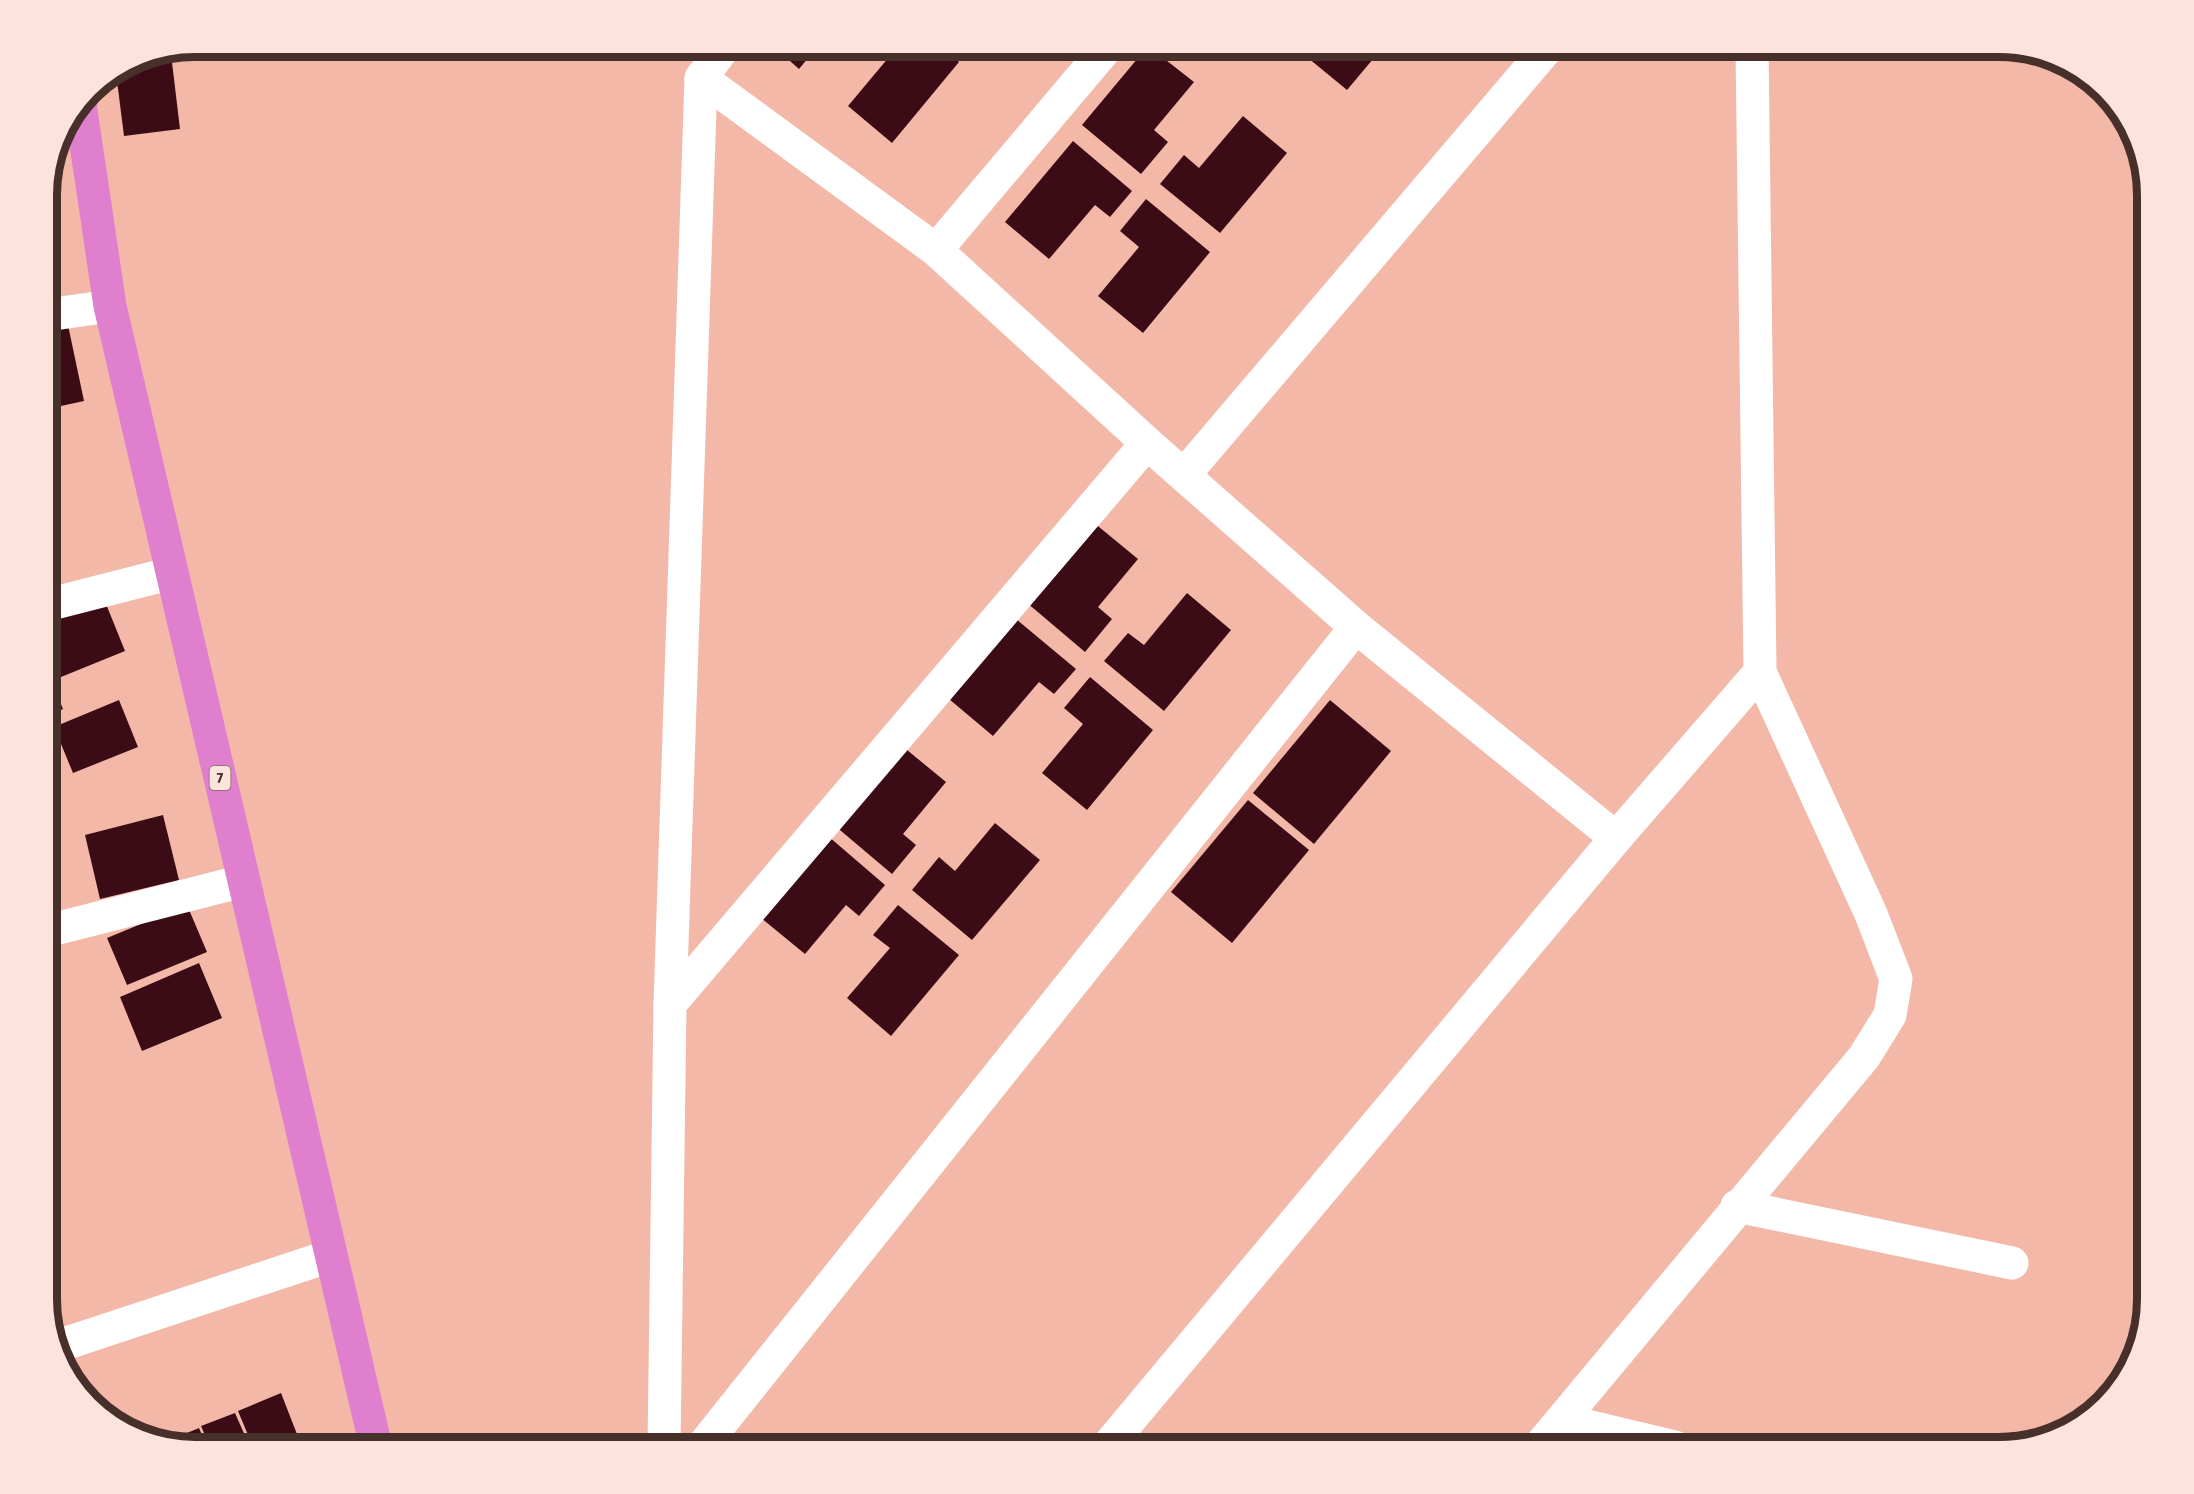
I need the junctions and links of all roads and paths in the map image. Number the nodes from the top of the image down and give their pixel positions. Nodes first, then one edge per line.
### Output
1 (717, 57) edge
2 (1099, 57) edge
3 (1540, 57) edge
4 (1752, 57) edge
5 (701, 78) junction
6 (83, 115) edge
7 (936, 250) junction
8 (110, 306) junction
9 (57, 314) edge
10 (1147, 443) junction
11 (1184, 475) junction
12 (172, 573) junction
13 (57, 602) edge
14 (1356, 627) junction
15 (1760, 672) junction
16 (1616, 838) junction
17 (243, 881) junction
18 (57, 928) edge
19 (670, 1004) junction
20 (1737, 1206) junction
21 (330, 1256) junction
22 (2012, 1263) dead end
23 (65, 1344) edge
24 (1562, 1420) junction
25 (373, 1437) edge
26 (664, 1437) edge
27 (711, 1437) edge
28 (1116, 1437) edge
29 (1548, 1437) edge
30 (1631, 1437) edge

1 - 5 street
2 - 7 street
3 - 11 street
4 - 15 street
5 - 7 street
5 - 19 street
6 - 8 highway, 7
7 - 10 street
8 - 9 street
8 - 12 highway, 7
10 - 11 street
10 - 19 street
11 - 14 street
12 - 13 street
12 - 17 highway, 7
14 - 16 street
14 - 27 street
15 - 16 street
15 - 20 street
16 - 28 street
17 - 18 street
17 - 21 highway, 7
19 - 26 street
20 - 22 street
20 - 24 street
21 - 23 street
21 - 25 highway, 7
24 - 29 street
24 - 30 street

